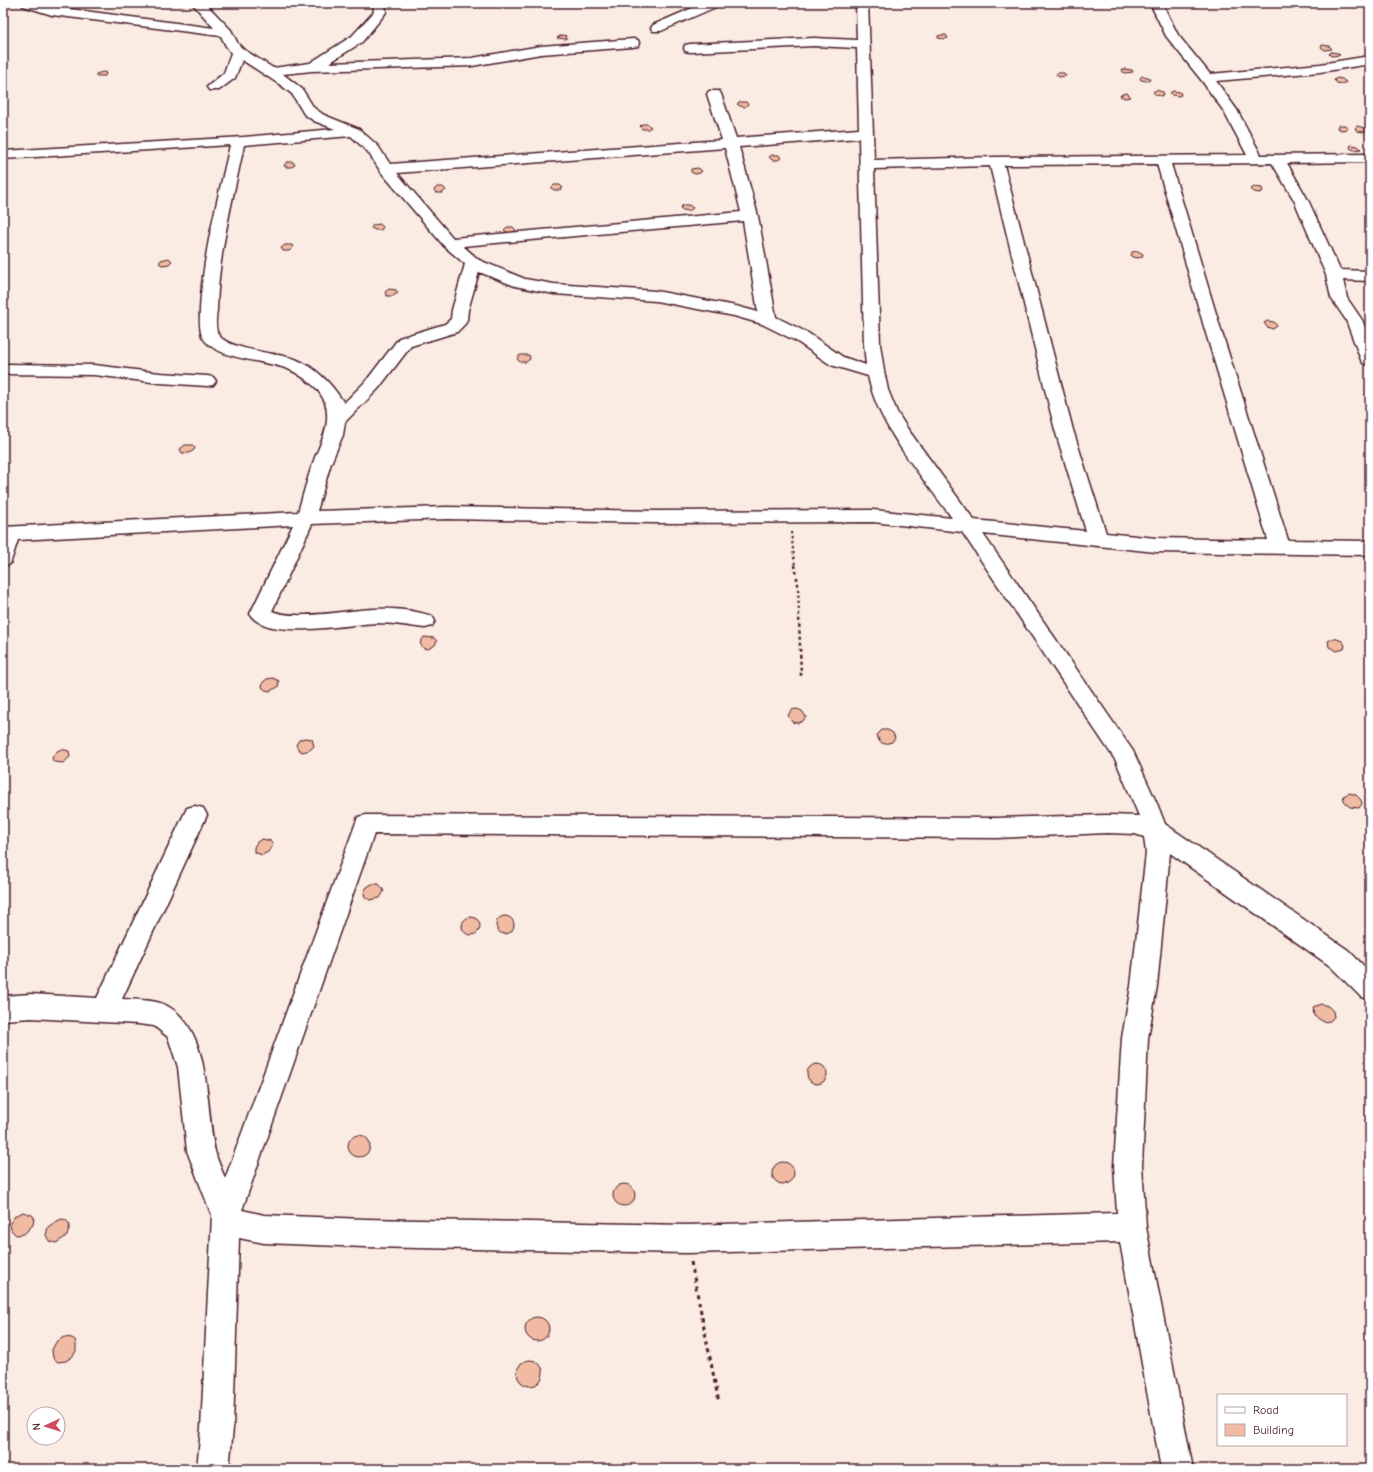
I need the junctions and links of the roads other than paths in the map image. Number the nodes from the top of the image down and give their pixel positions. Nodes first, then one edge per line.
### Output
1 (27, 3) edge
2 (198, 3) edge
3 (379, 3) edge
4 (714, 3) edge
5 (862, 3) edge
6 (1156, 3) edge
7 (657, 28) dead end
8 (226, 33) junction
9 (633, 44) dead end
10 (864, 44) junction
11 (690, 48) dead end
12 (238, 52) junction
13 (1370, 60) edge
14 (312, 67) junction
15 (271, 72) junction
16 (1207, 78) junction
17 (287, 83) junction
18 (214, 87) dead end
19 (714, 94) dead end
20 (354, 132) junction
21 (866, 133) junction
22 (241, 140) junction
23 (731, 144) junction
24 (3, 155) edge
25 (1370, 158) edge
26 (1256, 159) junction
27 (1277, 159) junction
28 (1163, 160) junction
29 (996, 161) junction
30 (867, 165) junction
31 (386, 169) junction
32 (750, 216) junction
33 (449, 243) junction
34 (473, 263) junction
35 (1334, 275) junction
36 (1370, 276) edge
37 (768, 320) junction
38 (1362, 320) edge
39 (1370, 360) edge
40 (3, 369) edge
41 (875, 373) junction
42 (208, 381) dead end
43 (336, 420) junction
44 (305, 518) junction
45 (968, 526) junction
46 (7, 534) edge
47 (1098, 539) junction
48 (1280, 546) junction
49 (1370, 548) edge
50 (3, 559) edge
51 (426, 621) dead end
52 (195, 815) dead end
53 (1155, 830) junction
54 (1370, 989) edge
55 (3, 1008) edge
56 (104, 1010) junction
57 (226, 1216) junction
58 (1132, 1227) junction
59 (213, 1469) edge
60 (1177, 1469) edge

1 - 8 street
2 - 8 street
3 - 14 street
4 - 7 street
5 - 10 street
6 - 16 street
8 - 12 street
9 - 14 street
10 - 11 street
10 - 21 street
12 - 15 street
12 - 18 street
13 - 16 street
14 - 15 street
14 - 17 street
15 - 17 street
16 - 26 street
17 - 20 street
19 - 23 street
20 - 22 street
20 - 31 street
21 - 23 street
21 - 30 street
22 - 24 street
22 - 43 street
23 - 31 street
23 - 32 street
25 - 27 street
26 - 27 street
26 - 28 street
27 - 35 street
28 - 29 street
28 - 48 street
29 - 30 street
29 - 47 street
30 - 41 street
31 - 33 street
32 - 33 street
32 - 37 street
33 - 34 street
34 - 37 street
34 - 43 street
35 - 36 street
35 - 38 street
37 - 41 street
38 - 39 street
40 - 42 street
41 - 45 street
43 - 44 street
44 - 45 street
44 - 46 street
44 - 51 street
45 - 47 street
45 - 53 street
46 - 50 street
47 - 48 street
48 - 49 street
52 - 56 street
53 - 54 street
53 - 57 street
53 - 58 street
55 - 56 street
56 - 57 street
57 - 58 street
57 - 59 street
58 - 60 street

